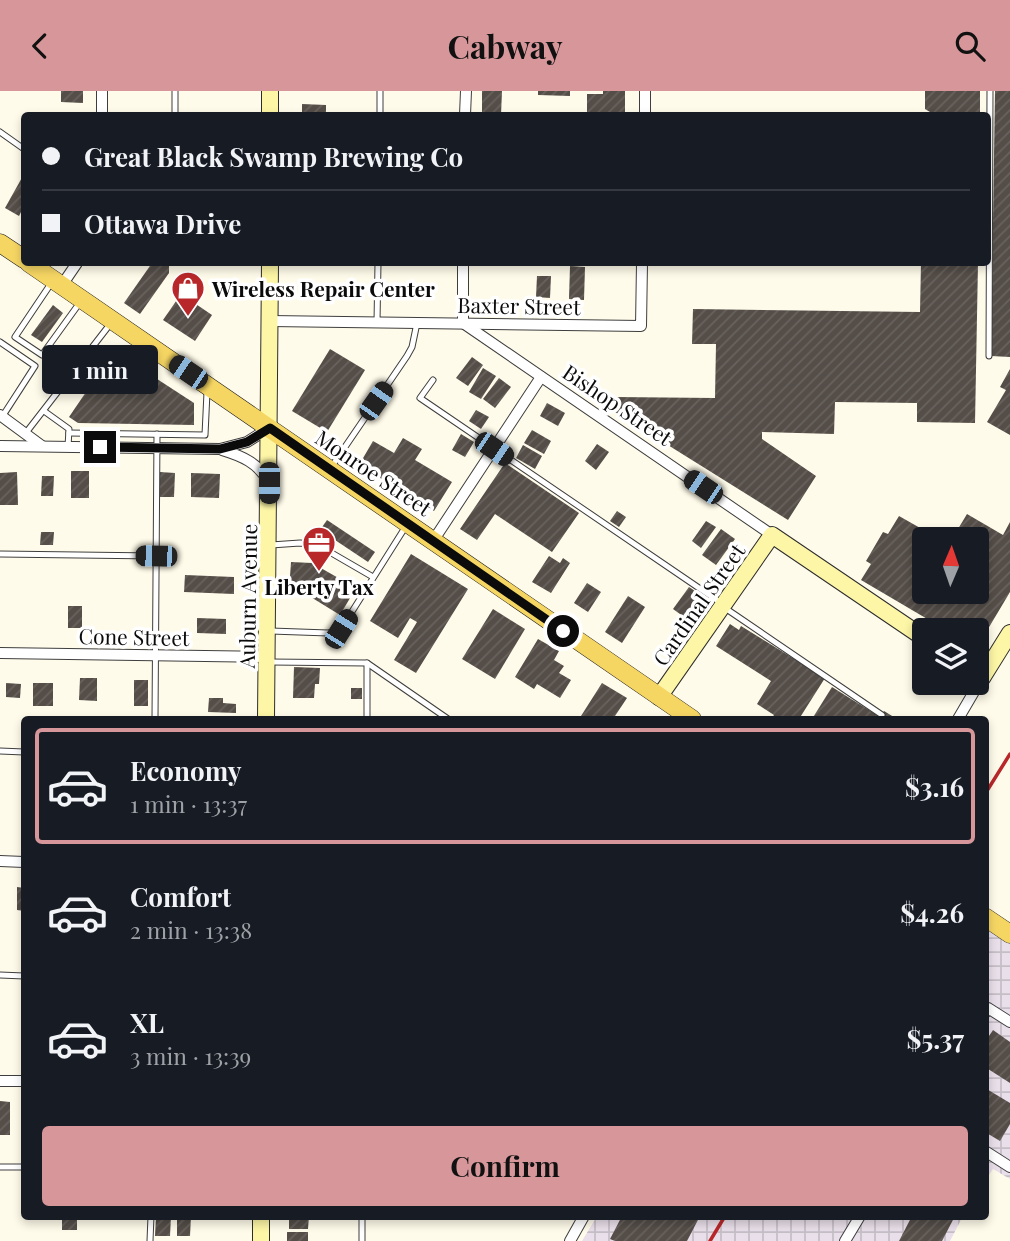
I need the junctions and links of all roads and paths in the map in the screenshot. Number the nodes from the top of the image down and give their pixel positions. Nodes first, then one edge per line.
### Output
1 (103, 91) edge
2 (175, 91) edge
3 (270, 91) edge
4 (380, 91) edge
5 (466, 91) edge
6 (645, 91) edge
7 (990, 91) edge
8 (102, 112) edge
9 (175, 112) edge
10 (270, 112) edge
11 (380, 112) edge
12 (466, 112) edge
13 (645, 112) edge
14 (990, 112) edge
15 (0, 132) edge
16 (21, 147) edge
17 (0, 243) edge
18 (21, 258) edge
19 (34, 266) edge
20 (74, 266) edge
21 (270, 266) edge
22 (378, 266) edge
23 (464, 266) edge
24 (642, 266) edge
25 (989, 266) edge
26 (58, 282) junction
27 (82, 299) junction
28 (113, 320) junction
29 (270, 321) junction
30 (377, 322) junction
31 (417, 323) junction
32 (463, 323) junction
33 (0, 342) edge
34 (42, 355) junction
35 (989, 356) dead end
36 (35, 366) junction
37 (541, 377) junction
38 (433, 380) dead end
39 (207, 385) junction
40 (44, 411) junction
41 (1, 416) edge
42 (270, 428) junction
43 (69, 433) junction
44 (25, 434) junction
45 (100, 434) junction
46 (132, 434) junction
47 (157, 434) junction
48 (205, 435) junction
49 (0, 446) edge
50 (43, 446) junction
51 (68, 447) junction
52 (100, 447) junction
53 (131, 447) junction
54 (156, 448) junction
55 (204, 449) junction
56 (220, 449) junction
57 (494, 449) junction
58 (329, 469) junction
59 (269, 483) junction
60 (408, 523) junction
61 (772, 535) junction
62 (433, 541) junction
63 (268, 545) junction
64 (0, 554) edge
65 (156, 556) junction
66 (373, 577) junction
67 (723, 605) junction
68 (912, 630) edge
69 (267, 631) junction
70 (1010, 633) edge
71 (0, 653) edge
72 (155, 655) junction
73 (267, 659) junction
74 (989, 662) edge
75 (367, 663) junction
76 (970, 695) edge
77 (659, 697) junction
78 (882, 715) dead end
79 (155, 716) edge
80 (266, 716) edge
81 (367, 716) edge
82 (444, 716) edge
83 (688, 716) edge
84 (959, 716) edge
85 (0, 751) edge
86 (21, 752) edge
87 (0, 861) edge
88 (21, 862) edge
89 (989, 920) edge
90 (1010, 934) edge
91 (0, 975) edge
92 (21, 976) edge
93 (989, 1009) edge
94 (1010, 1022) edge
95 (0, 1081) edge
96 (21, 1081) edge
97 (989, 1154) edge
98 (0, 1167) edge
99 (21, 1167) edge
100 (1010, 1167) edge
101 (150, 1220) edge
102 (261, 1220) edge
103 (362, 1220) edge
104 (582, 1220) edge
105 (858, 1220) edge
106 (150, 1241) edge
107 (261, 1241) edge
108 (362, 1241) edge
109 (570, 1241) edge
110 (845, 1241) edge

1 - 8 street
2 - 9 lane
3 - 10 street
4 - 11 lane
5 - 12 street
6 - 13 street
7 - 14 lane
15 - 16 lane
17 - 18 main road
19 - 26 main road, Monroe Street
20 - 26 street
21 - 29 street, Auburn Avenue
22 - 30 lane
23 - 32 street
24 - 32 street, Baxter Street
25 - 35 lane
26 - 27 main road, Monroe Street
26 - 34 lane
27 - 28 main road, Monroe Street
27 - 34 lane
28 - 39 main road, Monroe Street
28 - 40 lane
29 - 30 street, Baxter Street
29 - 42 street, Auburn Avenue
30 - 31 street, Baxter Street
31 - 32 street, Baxter Street
31 - 58 lane
32 - 37 street, Bishop Street
33 - 36 lane
34 - 36 lane
36 - 41 lane
37 - 57 street
37 - 61 street, Bishop Street
38 - 57 lane
39 - 42 main road, Monroe Street
39 - 48 lane
40 - 43 lane
40 - 44 lane
41 - 44 street
42 - 56 street
42 - 58 main road, Monroe Street
42 - 59 street, Auburn Avenue
43 - 45 lane
43 - 51 lane
44 - 50 street
45 - 46 lane
45 - 52 lane
46 - 47 lane
46 - 53 lane
47 - 48 lane
47 - 54 lane
48 - 55 lane
49 - 50 street
50 - 51 street
51 - 52 street
52 - 53 street
53 - 54 street
54 - 55 street
54 - 65 lane
55 - 56 street
56 - 59 street
57 - 62 street
57 - 67 lane
58 - 60 main road, Monroe Street
59 - 63 street, Auburn Avenue
60 - 62 main road, Monroe Street
60 - 66 lane
61 - 67 street, Cardinal Street
61 - 68 street, Bishop Street
62 - 77 main road, Monroe Street
63 - 66 lane
63 - 69 street, Auburn Avenue
64 - 65 lane
65 - 72 lane
66 - 69 lane
67 - 77 street, Cardinal Street
67 - 78 lane
69 - 73 street, Auburn Avenue
70 - 74 street
71 - 72 street, Cone Street
72 - 73 street, Cone Street
72 - 79 lane
73 - 75 lane
73 - 80 street, Auburn Avenue
75 - 81 lane
75 - 82 lane
76 - 84 street
77 - 83 main road, Monroe Street
85 - 86 lane
87 - 88 street
89 - 90 main road
91 - 92 lane
93 - 94 street
95 - 96 street
97 - 100 street
98 - 99 lane
101 - 106 lane
102 - 107 street
103 - 108 lane
104 - 109 street
105 - 110 street

